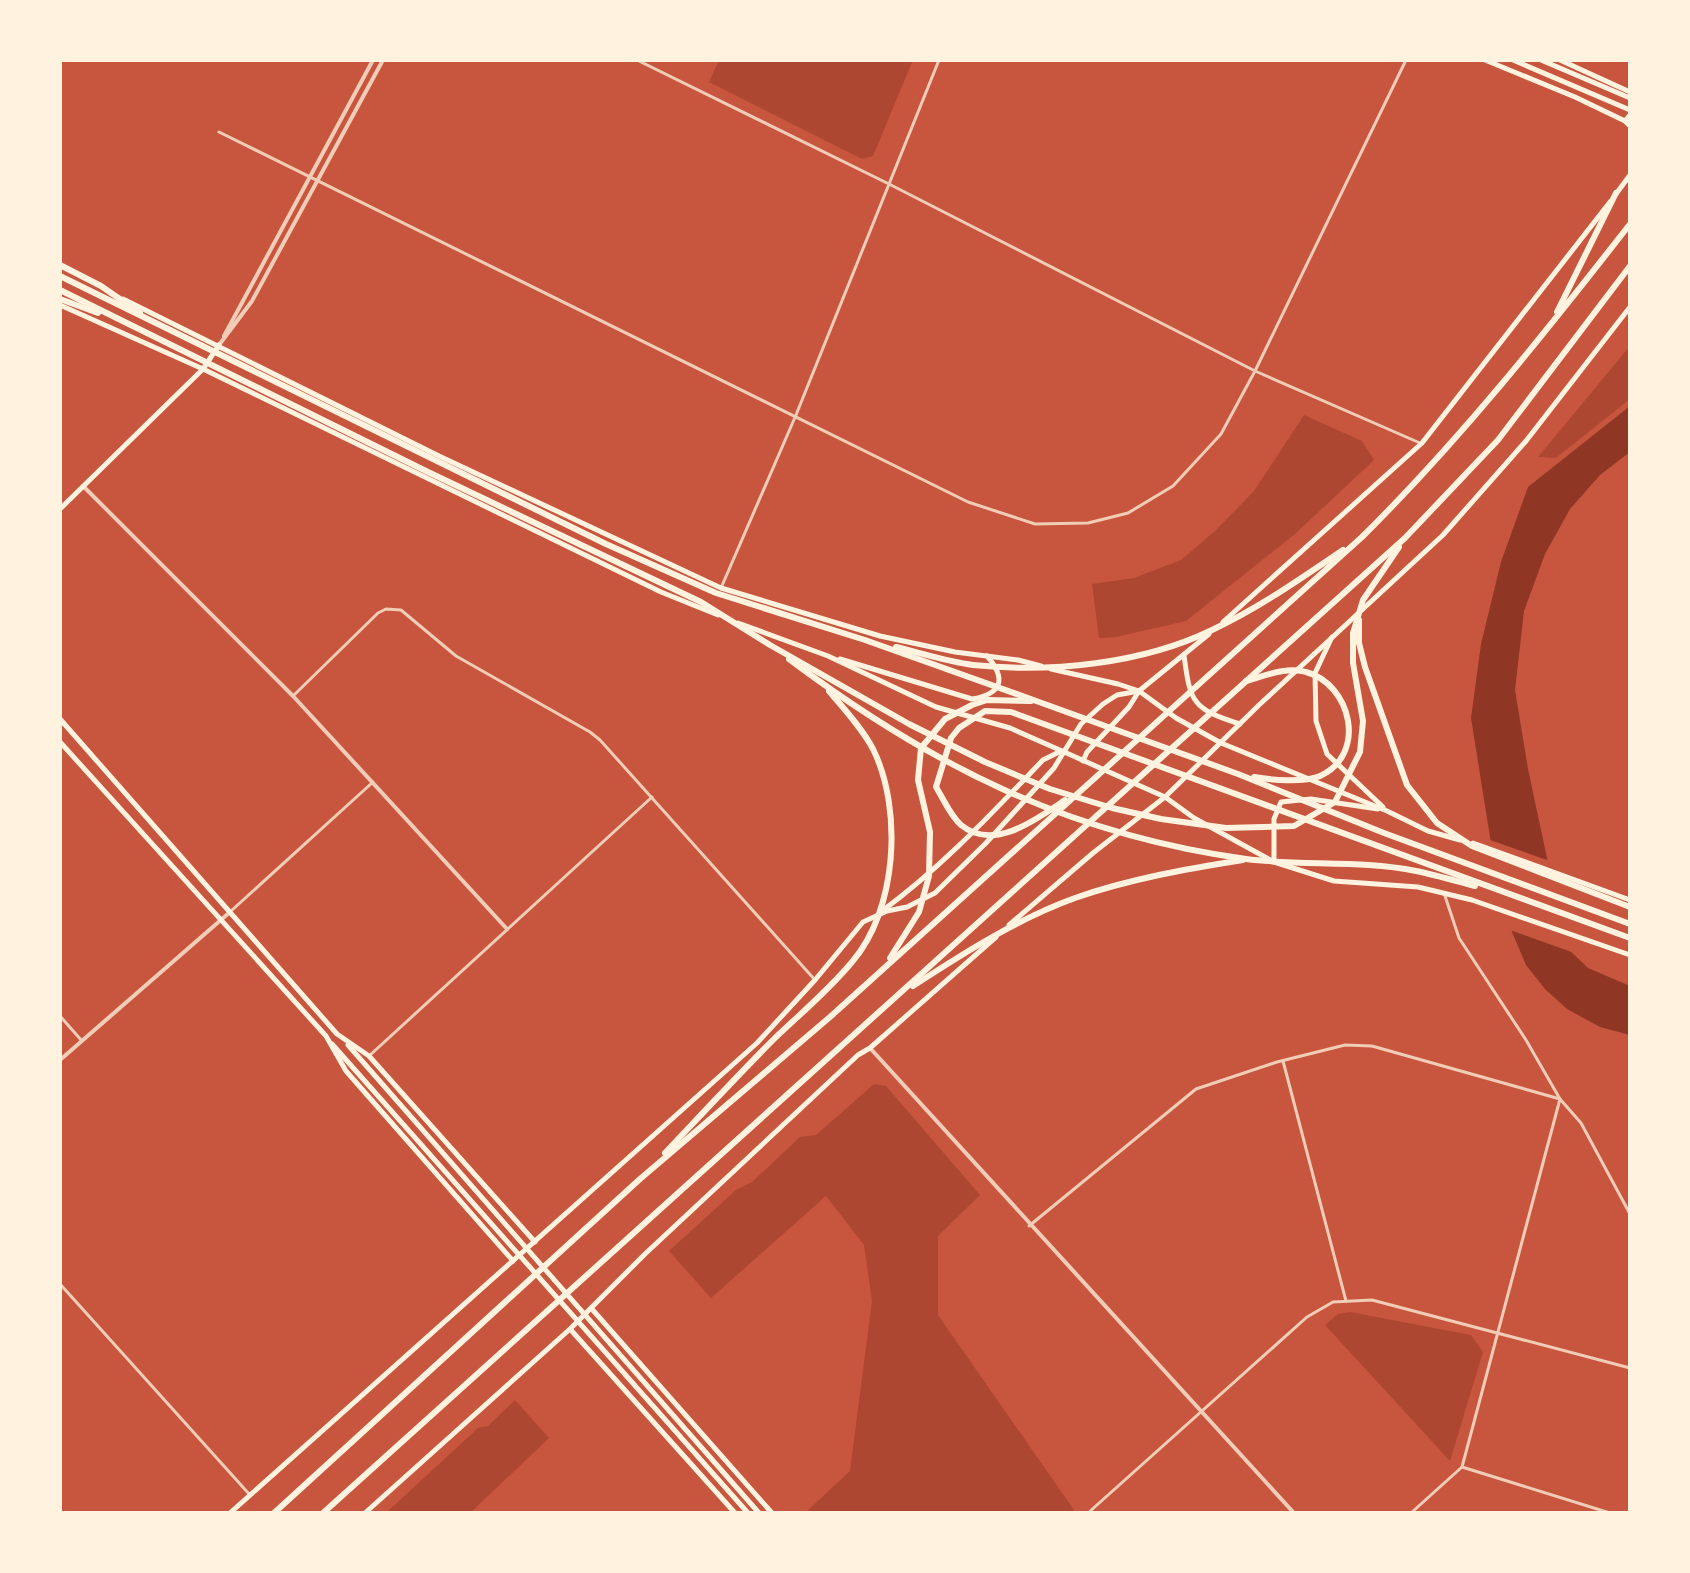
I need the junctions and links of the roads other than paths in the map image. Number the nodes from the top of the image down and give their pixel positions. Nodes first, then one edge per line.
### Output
1 (373, 60) edge
2 (383, 60) edge
3 (637, 60) edge
4 (939, 60) edge
5 (1406, 60) edge
6 (1485, 60) edge
7 (1513, 60) edge
8 (1541, 60) edge
9 (1560, 60) edge
10 (1630, 92) edge
11 (1630, 98) edge
12 (1630, 112) edge
13 (1627, 123) edge
14 (219, 132) dead end
15 (1630, 175) edge
16 (310, 179) junction
17 (317, 182) junction
18 (889, 184) junction
19 (1616, 193) junction
20 (1630, 224) edge
21 (60, 266) edge
22 (1630, 266) edge
23 (60, 276) edge
24 (60, 290) edge
25 (113, 294) junction
26 (60, 299) edge
27 (60, 305) edge
28 (1630, 307) edge
29 (127, 323) junction
30 (160, 327) junction
31 (1550, 327) junction
32 (219, 345) junction
33 (203, 369) junction
34 (1255, 371) junction
35 (796, 415) junction
36 (1422, 443) junction
37 (83, 486) junction
38 (60, 509) edge
39 (1362, 537) junction
40 (1405, 538) junction
41 (721, 588) junction
42 (1362, 602) junction
43 (1332, 637) junction
44 (865, 640) junction
45 (770, 645) junction
46 (1183, 654) junction
47 (828, 656) junction
48 (987, 656) junction
49 (1243, 682) junction
50 (821, 683) junction
51 (1139, 691) junction
52 (293, 696) junction
53 (1039, 702) junction
54 (60, 719) edge
55 (1240, 724) junction
56 (60, 742) edge
57 (1221, 743) junction
58 (1062, 751) junction
59 (1083, 761) junction
60 (1238, 774) junction
61 (374, 781) junction
62 (1088, 784) junction
63 (652, 797) junction
64 (1165, 797) junction
65 (1387, 811) junction
66 (1249, 859) junction
67 (1274, 862) junction
68 (1444, 893) junction
69 (1512, 896) junction
70 (1630, 900) edge
71 (1630, 907) edge
72 (231, 911) junction
73 (871, 919) junction
74 (220, 921) junction
75 (1630, 924) edge
76 (507, 929) junction
77 (1630, 938) edge
78 (1630, 955) edge
79 (886, 965) junction
80 (815, 980) junction
81 (897, 996) junction
82 (60, 1016) edge
83 (337, 1034) junction
84 (326, 1036) junction
85 (82, 1041) junction
86 (870, 1048) junction
87 (369, 1056) junction
88 (60, 1060) edge
89 (1283, 1061) junction
90 (1560, 1099) junction
91 (640, 1179) junction
92 (1630, 1214) edge
93 (1029, 1226) junction
94 (535, 1242) junction
95 (513, 1261) junction
96 (60, 1284) edge
97 (1346, 1301) junction
98 (591, 1308) junction
99 (570, 1329) junction
100 (1498, 1333) junction
101 (1630, 1368) edge
102 (1200, 1413) junction
103 (1462, 1467) junction
104 (250, 1495) junction
105 (230, 1513) edge
106 (271, 1513) edge
107 (323, 1513) edge
108 (365, 1513) edge
109 (735, 1513) edge
110 (748, 1513) edge
111 (759, 1513) edge
112 (772, 1513) edge
113 (1088, 1513) edge
114 (1294, 1513) edge
115 (1411, 1513) edge
116 (1610, 1513) edge

1 - 16 street
2 - 17 street
3 - 18 street
4 - 18 street
5 - 34 street
6 - 13 main road
7 - 12 main road
8 - 11 main road
9 - 10 main road
12 - 13 main road
14 - 16 street
15 - 19 main road
16 - 17 street
16 - 32 street
17 - 32 street
17 - 35 street
18 - 34 street
18 - 35 street
19 - 31 highway
19 - 36 main road
20 - 31 highway
21 - 25 highway
22 - 40 highway
23 - 30 highway
24 - 29 highway
25 - 30 highway
25 - 32 main road
26 - 29 highway
27 - 33 main road
28 - 43 main road
29 - 45 highway
30 - 44 highway
31 - 39 highway
32 - 33 main road
32 - 41 main road
33 - 37 main road
33 - 47 main road
34 - 35 street
34 - 36 street
35 - 41 street
36 - 46 main road
37 - 38 main road
37 - 52 street
39 - 44 highway
39 - 62 highway
40 - 42 highway
40 - 49 highway
41 - 48 main road
42 - 45 highway
42 - 71 highway
43 - 55 main road
43 - 65 main road
44 - 53 highway
45 - 50 highway
46 - 51 main road
46 - 55 main road
47 - 48 main road
47 - 58 main road
48 - 51 main road
49 - 60 highway
49 - 81 highway
50 - 66 highway
50 - 91 highway
51 - 57 main road
51 - 58 main road
51 - 59 main road
52 - 61 street
52 - 63 street
53 - 60 highway
53 - 79 highway
54 - 72 main road
55 - 57 main road
56 - 74 main road
57 - 64 main road
57 - 65 main road
58 - 59 main road
58 - 73 main road
58 - 73 main road
59 - 64 main road
60 - 75 highway
61 - 72 street
61 - 76 street
62 - 69 highway
62 - 79 highway
63 - 76 street
63 - 80 street
64 - 67 main road
64 - 86 main road
65 - 67 main road
65 - 70 main road
66 - 69 highway
66 - 81 highway
67 - 68 main road
68 - 78 main road
68 - 90 street
69 - 77 highway
72 - 74 street
72 - 83 main road
73 - 80 main road
74 - 84 main road
74 - 85 street
76 - 87 street
79 - 91 highway
80 - 94 main road
81 - 107 highway
82 - 85 street
83 - 87 main road
83 - 111 main road
84 - 95 main road
84 - 110 main road
85 - 88 street
86 - 93 street
86 - 98 main road
87 - 94 main road
89 - 90 street
89 - 93 street
89 - 97 street
90 - 92 street
90 - 100 street
91 - 106 highway
93 - 102 street
94 - 95 main road
95 - 104 main road
96 - 104 street
97 - 100 street
97 - 102 street
98 - 99 main road
98 - 112 main road
99 - 108 main road
99 - 109 main road
100 - 101 street
100 - 103 street
102 - 113 street
102 - 114 street
103 - 115 street
103 - 116 street
104 - 105 main road

